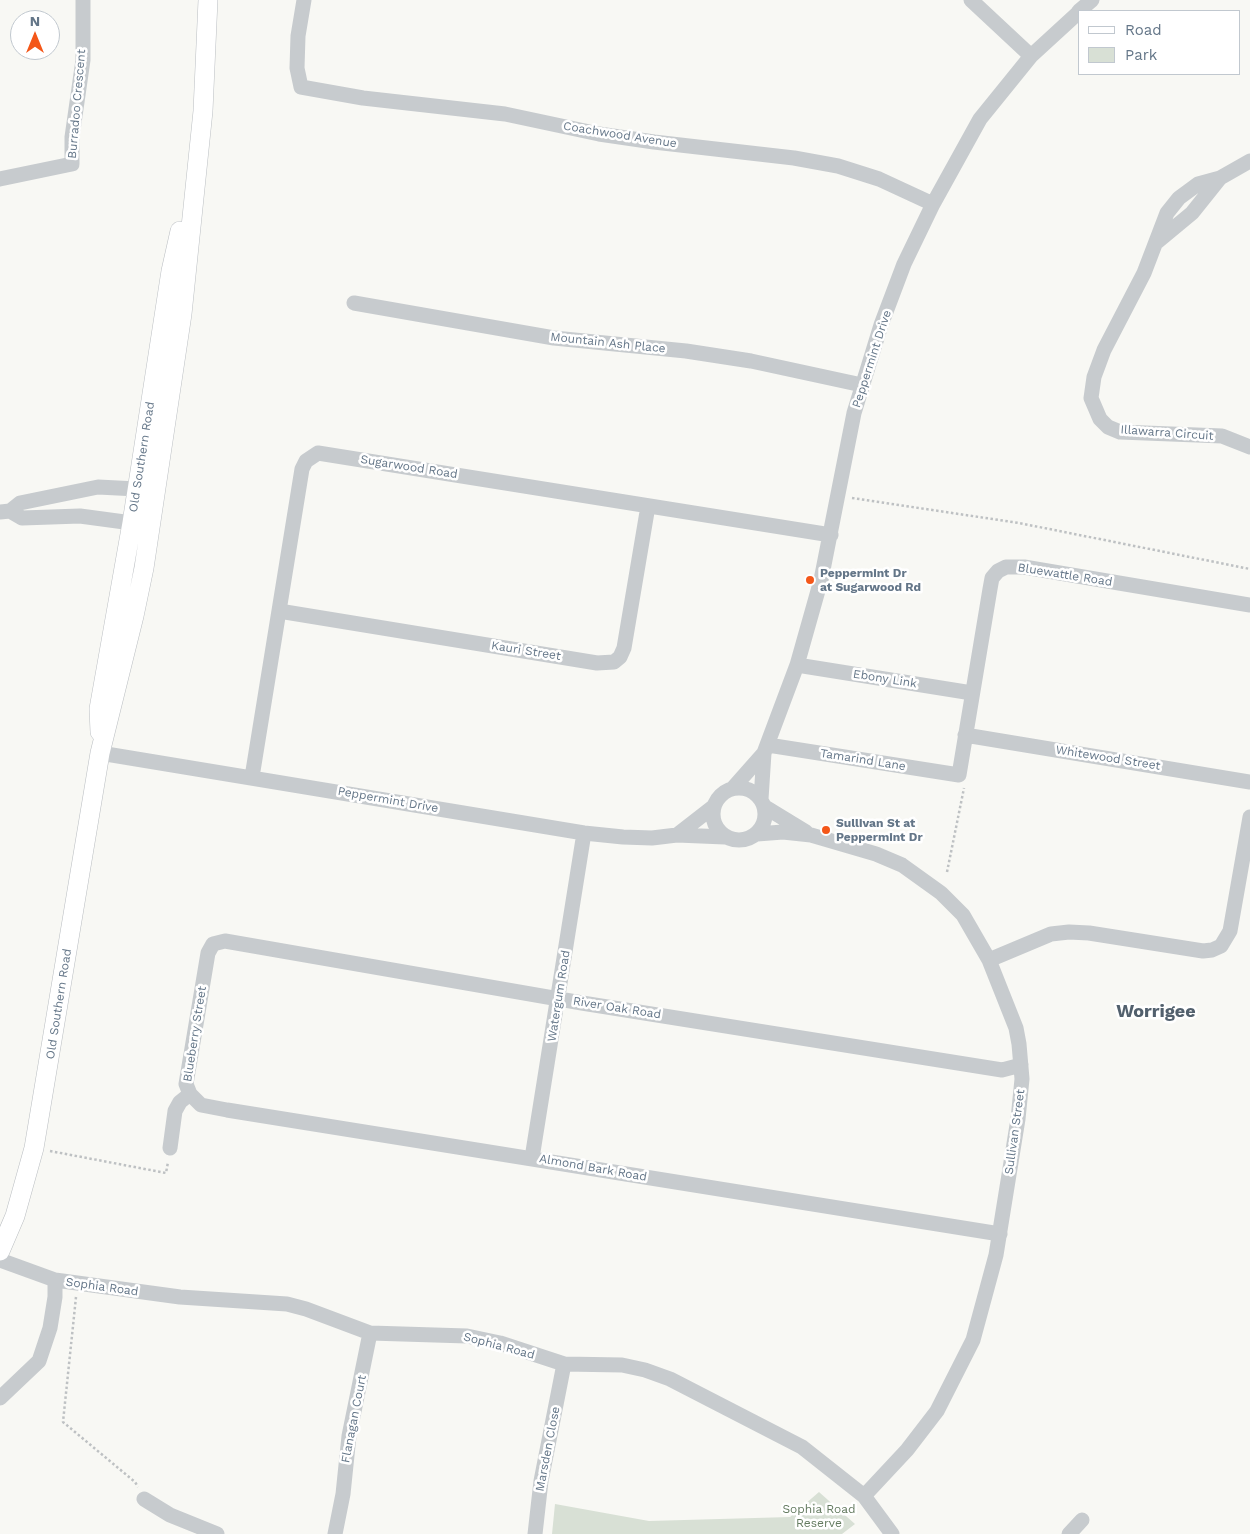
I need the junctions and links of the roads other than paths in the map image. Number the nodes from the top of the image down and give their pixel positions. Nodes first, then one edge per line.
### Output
1 (82, 0) edge
2 (208, 0) edge
3 (304, 0) edge
4 (971, 0) edge
5 (1092, 0) edge
6 (1081, 10) edge
7 (1078, 13) edge
8 (1031, 56) junction
9 (1250, 161) edge
10 (196, 163) junction
11 (1220, 178) junction
12 (0, 179) edge
13 (1180, 198) junction
14 (933, 204) junction
15 (1192, 213) junction
16 (1157, 242) junction
17 (354, 303) dead end
18 (862, 385) junction
19 (1250, 447) edge
20 (137, 489) junction
21 (154, 501) junction
22 (648, 506) junction
23 (5, 511) edge
24 (132, 523) junction
25 (831, 535) junction
26 (1250, 605) edge
27 (279, 610) junction
28 (797, 665) junction
29 (972, 693) junction
30 (965, 735) junction
31 (766, 749) junction
32 (100, 753) junction
33 (959, 775) joint
34 (252, 777) junction
35 (1250, 782) edge
36 (733, 788) junction
37 (763, 803) junction
38 (713, 807) junction
39 (1250, 817) edge
40 (584, 833) junction
41 (757, 834) junction
42 (676, 835) junction
43 (812, 835) junction
44 (725, 837) junction
45 (213, 944) joint
46 (989, 960) junction
47 (558, 998) junction
48 (1021, 1065) junction
49 (190, 1094) junction
50 (170, 1148) road end
51 (532, 1158) junction
52 (1000, 1234) junction
53 (0, 1251) edge
54 (0, 1260) edge
55 (55, 1280) junction
56 (370, 1333) junction
57 (564, 1364) junction
58 (0, 1398) edge
59 (864, 1496) junction
60 (144, 1499) road end
61 (1082, 1520) dead end
62 (217, 1534) edge
63 (335, 1534) edge
64 (535, 1534) edge
65 (892, 1534) edge
66 (1069, 1534) edge

1 - 12 street, Burradoo Crescent
2 - 10 main road, Old Southern Road
3 - 14 street, Coachwood Avenue
4 - 8 street
5 - 6 street, Peppermint Drive
7 - 8 street, Peppermint Drive
8 - 14 street, Peppermint Drive
9 - 11 street, Illawarra Circuit
10 - 20 main road, Old Southern Road
10 - 21 main road, Old Southern Road
11 - 13 street, Illawarra Circuit
11 - 15 street, Illawarra Circuit
13 - 15 street
13 - 16 street, Illawarra Circuit
14 - 18 street, Peppermint Drive
15 - 16 street, Illawarra Circuit
16 - 19 street, Illawarra Circuit
17 - 18 street, Mountain Ash Place
18 - 25 street, Peppermint Drive
20 - 21 street
20 - 23 street
20 - 24 main road, Old Southern Road
21 - 24 street
21 - 32 main road, Old Southern Road
22 - 25 street, Sugarwood Road
22 - 27 street, Sugarwood Road
22 - 27 street, Kauri Street
23 - 24 street
24 - 32 main road, Old Southern Road
25 - 28 street, Peppermint Drive
26 - 29 street, Bluewattle Road
27 - 34 street, Sugarwood Road
28 - 29 street, Ebony Link
28 - 31 street, Peppermint Drive
29 - 30 street, Bluewattle Road
30 - 33 street, Bluewattle Road
30 - 35 street, Whitewood Street
31 - 33 street, Tamarind Lane
31 - 36 street, Peppermint Drive
31 - 37 street, Peppermint Drive
32 - 34 street, Peppermint Drive
32 - 53 main road, Old Southern Road
34 - 40 street, Peppermint Drive
36 - 37 street
36 - 38 street
37 - 41 street
37 - 43 street, Sullivan Street
38 - 42 street
38 - 44 street
39 - 46 street
40 - 42 street, Peppermint Drive
40 - 47 street, Watergum Road
41 - 43 street, Sullivan Street
41 - 44 street
42 - 44 street, Peppermint Drive
43 - 46 street, Sullivan Street
45 - 47 street, River Oak Road
45 - 49 street, Blueberry Street
46 - 48 street, Sullivan Street
47 - 48 street, River Oak Road
47 - 51 street, Watergum Road
48 - 52 street, Sullivan Street
49 - 50 street, Blueberry Street
49 - 51 street, Almond Bark Road
51 - 52 street, Almond Bark Road
52 - 59 street, Sullivan Street
54 - 55 street, Sophia Road
55 - 56 street, Sophia Road
55 - 58 street
56 - 57 street, Sophia Road
56 - 63 street, Flanagan Court
57 - 59 street, Sophia Road
57 - 64 street, Marsden Close
59 - 65 street, Sophia Road
60 - 62 street
61 - 66 street

